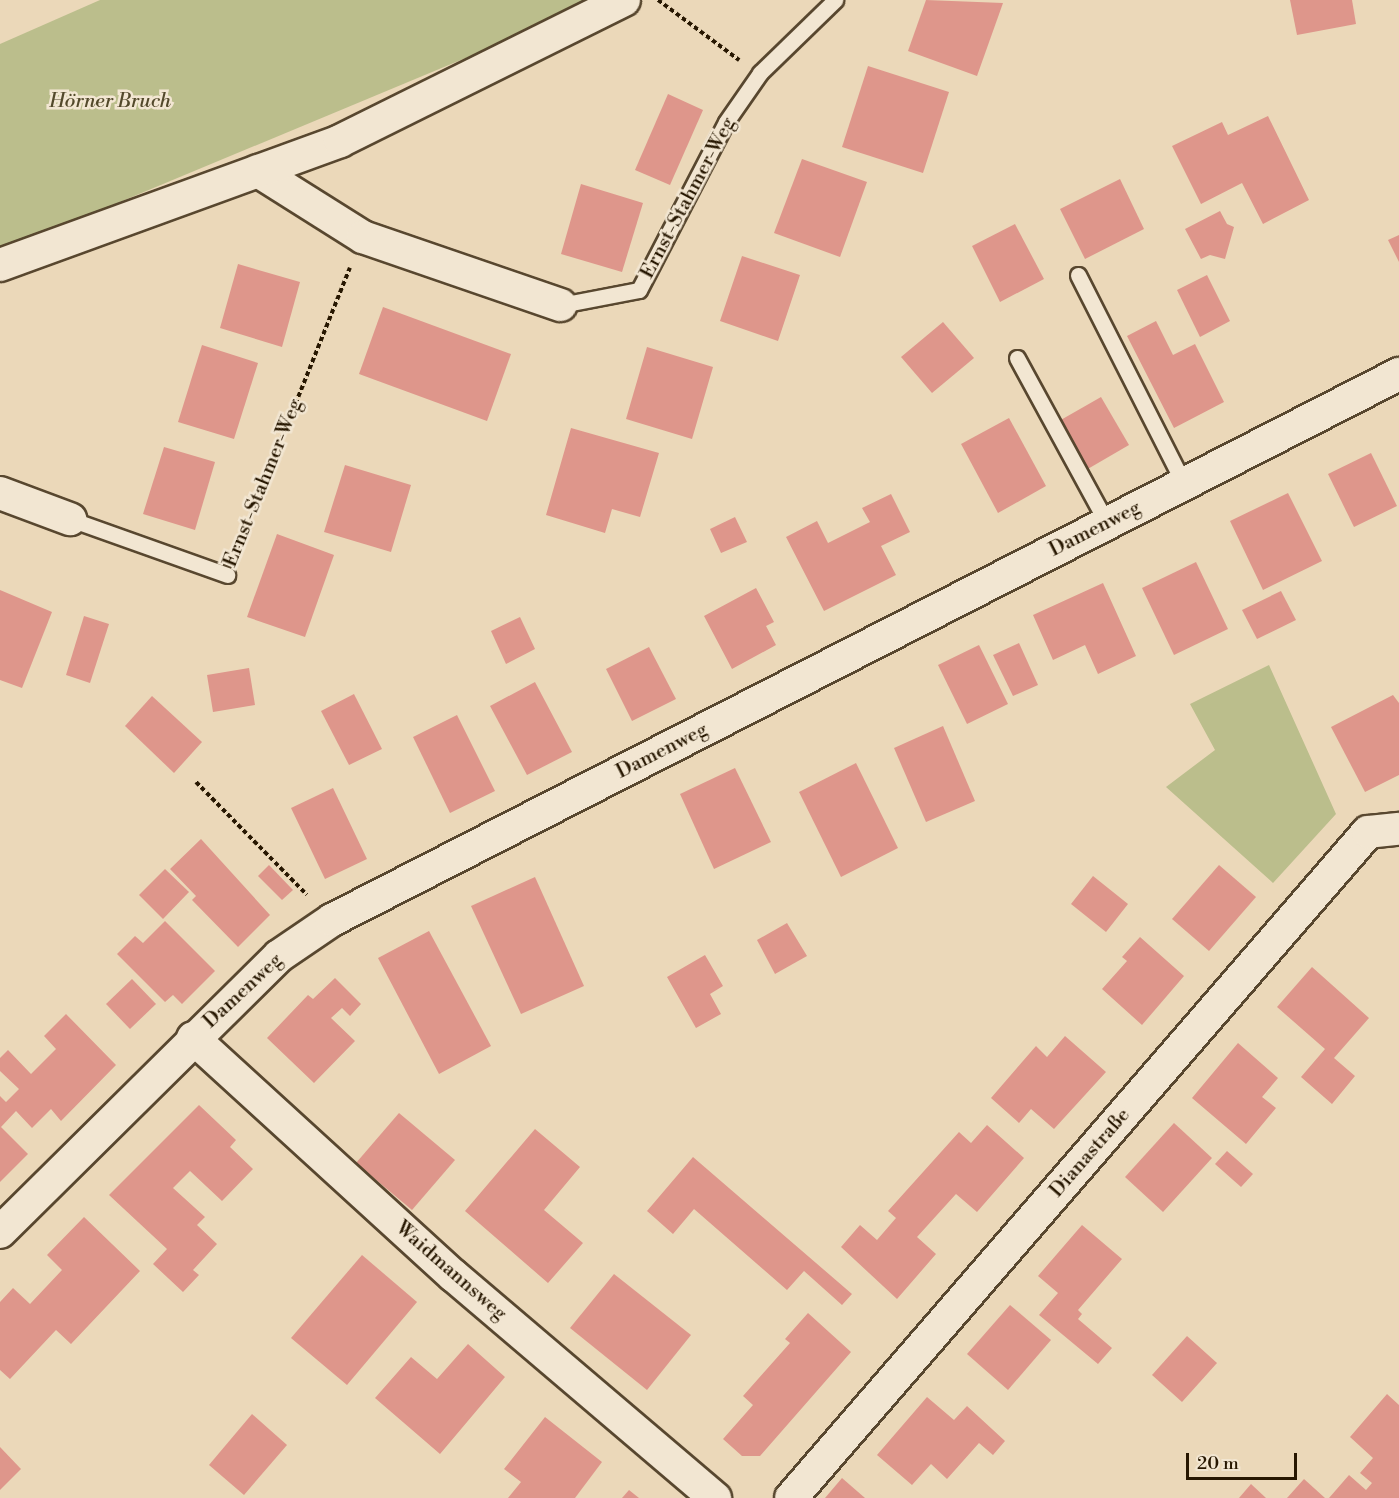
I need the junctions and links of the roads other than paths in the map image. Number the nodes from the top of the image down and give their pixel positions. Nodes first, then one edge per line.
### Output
1 (624, 0) edge
2 (835, 0) edge
3 (258, 171) junction
4 (0, 265) edge
5 (1078, 275) dead end
6 (561, 305) joint
7 (1017, 358) dead end
8 (1399, 374) edge
9 (1184, 484) junction
10 (0, 493) edge
11 (70, 519) joint
12 (1107, 523) junction
13 (227, 575) road end
14 (1399, 829) edge
15 (193, 1038) junction
16 (0, 1232) edge
17 (715, 1498) edge
18 (791, 1498) edge

1 - 3 street
2 - 6 lane, Ernst-Stahmer-Weg
3 - 4 street
3 - 6 street, Ernst-Stahmer-Weg
5 - 9 lane
7 - 12 lane
8 - 9 street, Damenweg
9 - 12 street, Damenweg
10 - 11 street, Ernst-Stahmer-Weg
11 - 13 lane, Ernst-Stahmer-Weg
12 - 15 street, Damenweg
14 - 18 street, Dianastraße
15 - 16 street, Damenweg
15 - 17 street, Waidmannsweg

